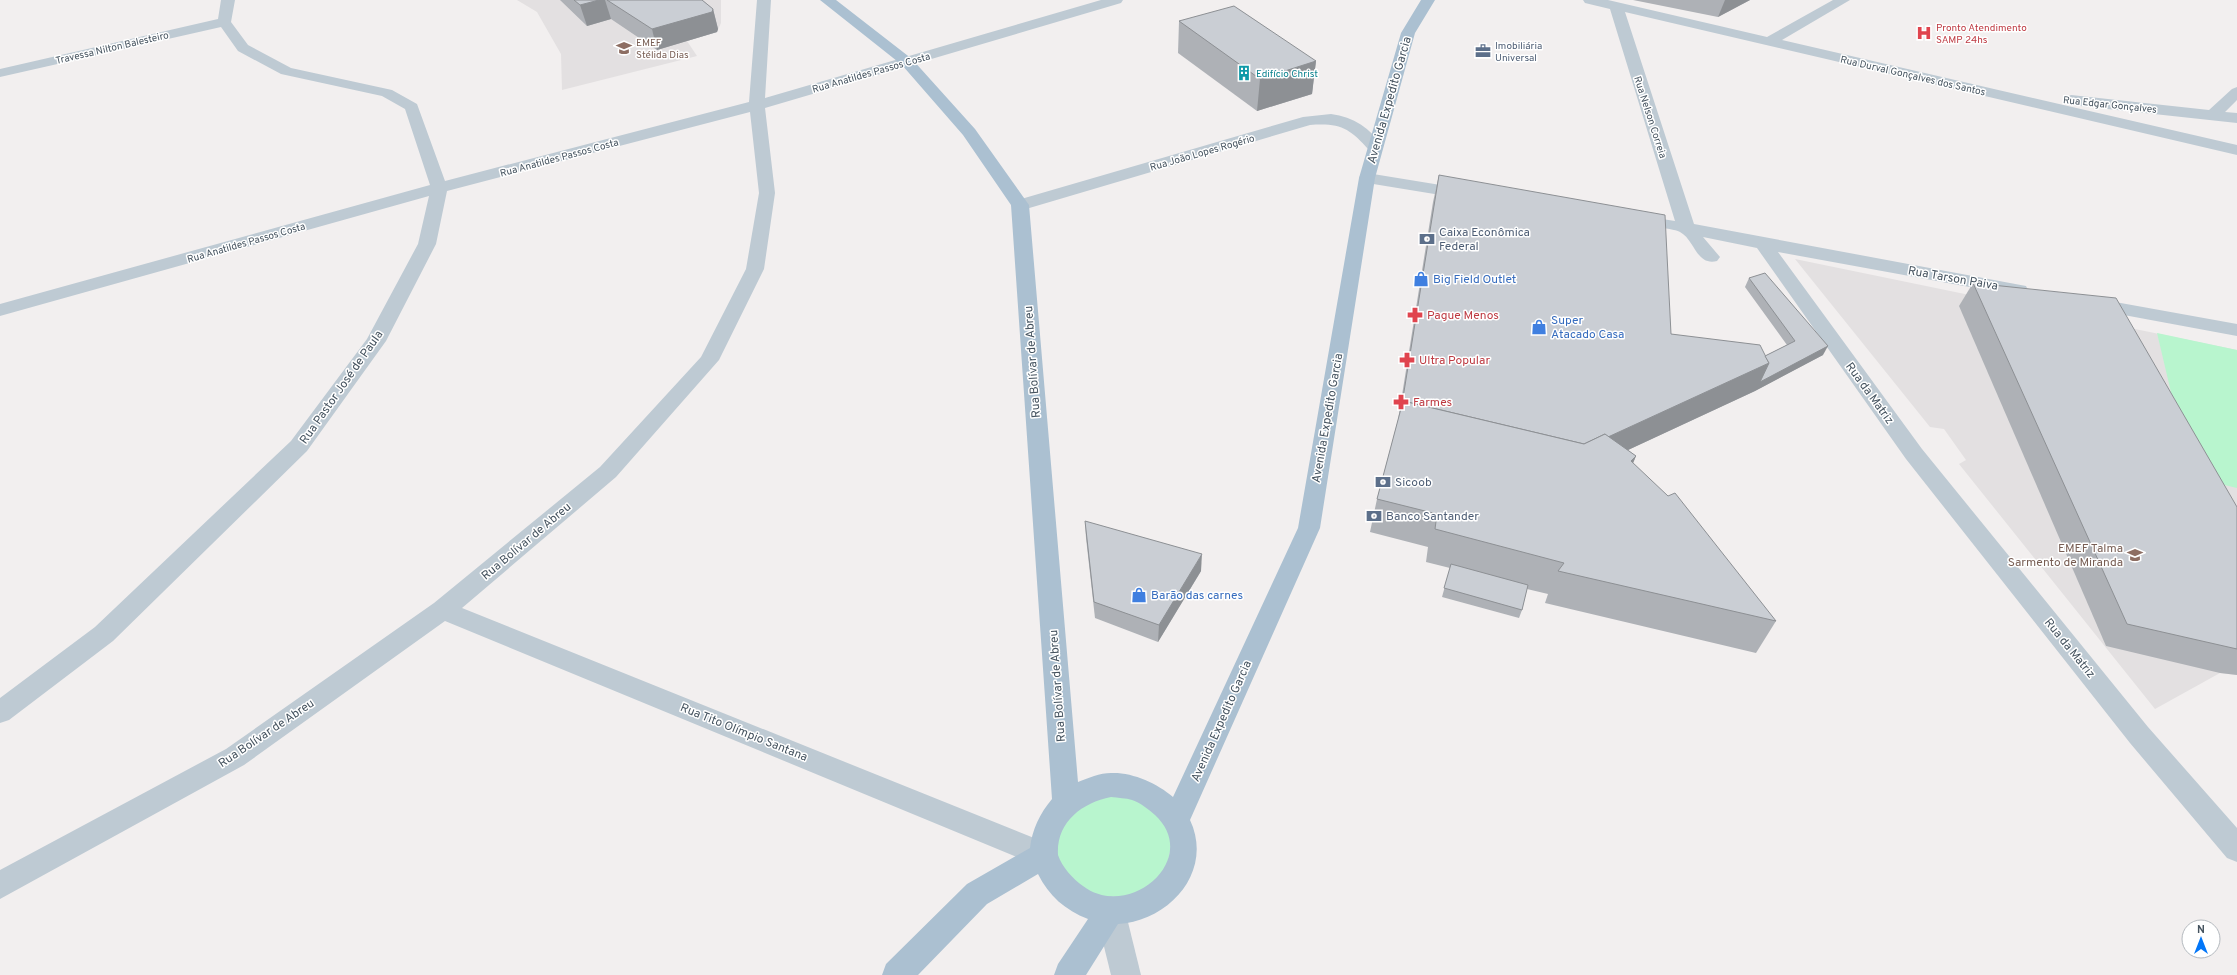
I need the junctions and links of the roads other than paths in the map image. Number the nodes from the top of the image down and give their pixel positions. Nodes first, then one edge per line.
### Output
1 (228, 0) edge
2 (764, 0) edge
3 (827, 0) edge
4 (1116, 0) edge
5 (1428, 0) edge
6 (1590, 0) edge
7 (1843, 0) edge
8 (1616, 7) junction
9 (224, 22) junction
10 (1770, 41) junction
11 (908, 62) junction
12 (0, 73) edge
13 (1982, 91) junction
14 (2237, 92) edge
15 (757, 105) junction
16 (2214, 114) junction
17 (2237, 118) edge
18 (1375, 147) junction
19 (2237, 150) edge
20 (1367, 178) junction
21 (439, 188) junction
22 (1482, 197) edge
23 (1020, 205) junction
24 (1624, 218) edge
25 (1686, 228) junction
26 (1763, 244) junction
27 (1711, 257) dead end
28 (2035, 293) edge
29 (2074, 300) edge
30 (0, 310) edge
31 (2237, 330) edge
32 (443, 610) junction
33 (0, 712) edge
34 (1066, 803) junction
35 (1177, 820) junction
36 (2237, 849) edge
37 (1044, 855) junction
38 (0, 885) edge
39 (1110, 910) junction
40 (897, 975) edge
41 (1069, 975) edge
42 (1126, 975) edge

1 - 9 street
2 - 15 street, Rua Bolívar de Abreu
3 - 11 main road
4 - 11 street, Rua Anatildes Passos Costa
5 - 18 main road, Avenida Expedito Garcia
6 - 8 street, Rua Durval Gonçalves dos Santos
7 - 10 street
8 - 10 street, Rua Durval Gonçalves dos Santos
8 - 25 street, Rua Nelson Correia
9 - 12 street, Travessa Nilton Balesteiro
9 - 21 street
10 - 13 street, Rua Durval Gonçalves dos Santos
11 - 15 street, Rua Anatildes Passos Costa
11 - 23 main road
13 - 16 street, Rua Edgar Gonçalves
13 - 19 street, Rua Durval Gonçalves dos Santos
14 - 16 street
15 - 21 street, Rua Anatildes Passos Costa
15 - 32 street, Rua Bolívar de Abreu
16 - 17 street, Rua Edgar Gonçalves
18 - 20 main road, Avenida Expedito Garcia
18 - 23 street, Rua João Lopes Rogério
20 - 22 street
20 - 35 main road, Avenida Expedito Garcia
21 - 30 street, Rua Anatildes Passos Costa
21 - 33 street, Rua Pastor José de Paula
23 - 34 main road, Rua Bolívar de Abreu
24 - 25 street
25 - 26 street
25 - 27 street
26 - 28 street, Rua Tarson Paiva
26 - 36 street, Rua da Matriz
29 - 31 street
32 - 37 street, Rua Tito Olímpio Santana
32 - 38 street, Rua Bolívar de Abreu
34 - 35 main road
34 - 37 main road
35 - 39 main road
37 - 39 main road
37 - 40 main road
39 - 41 main road
39 - 42 street

